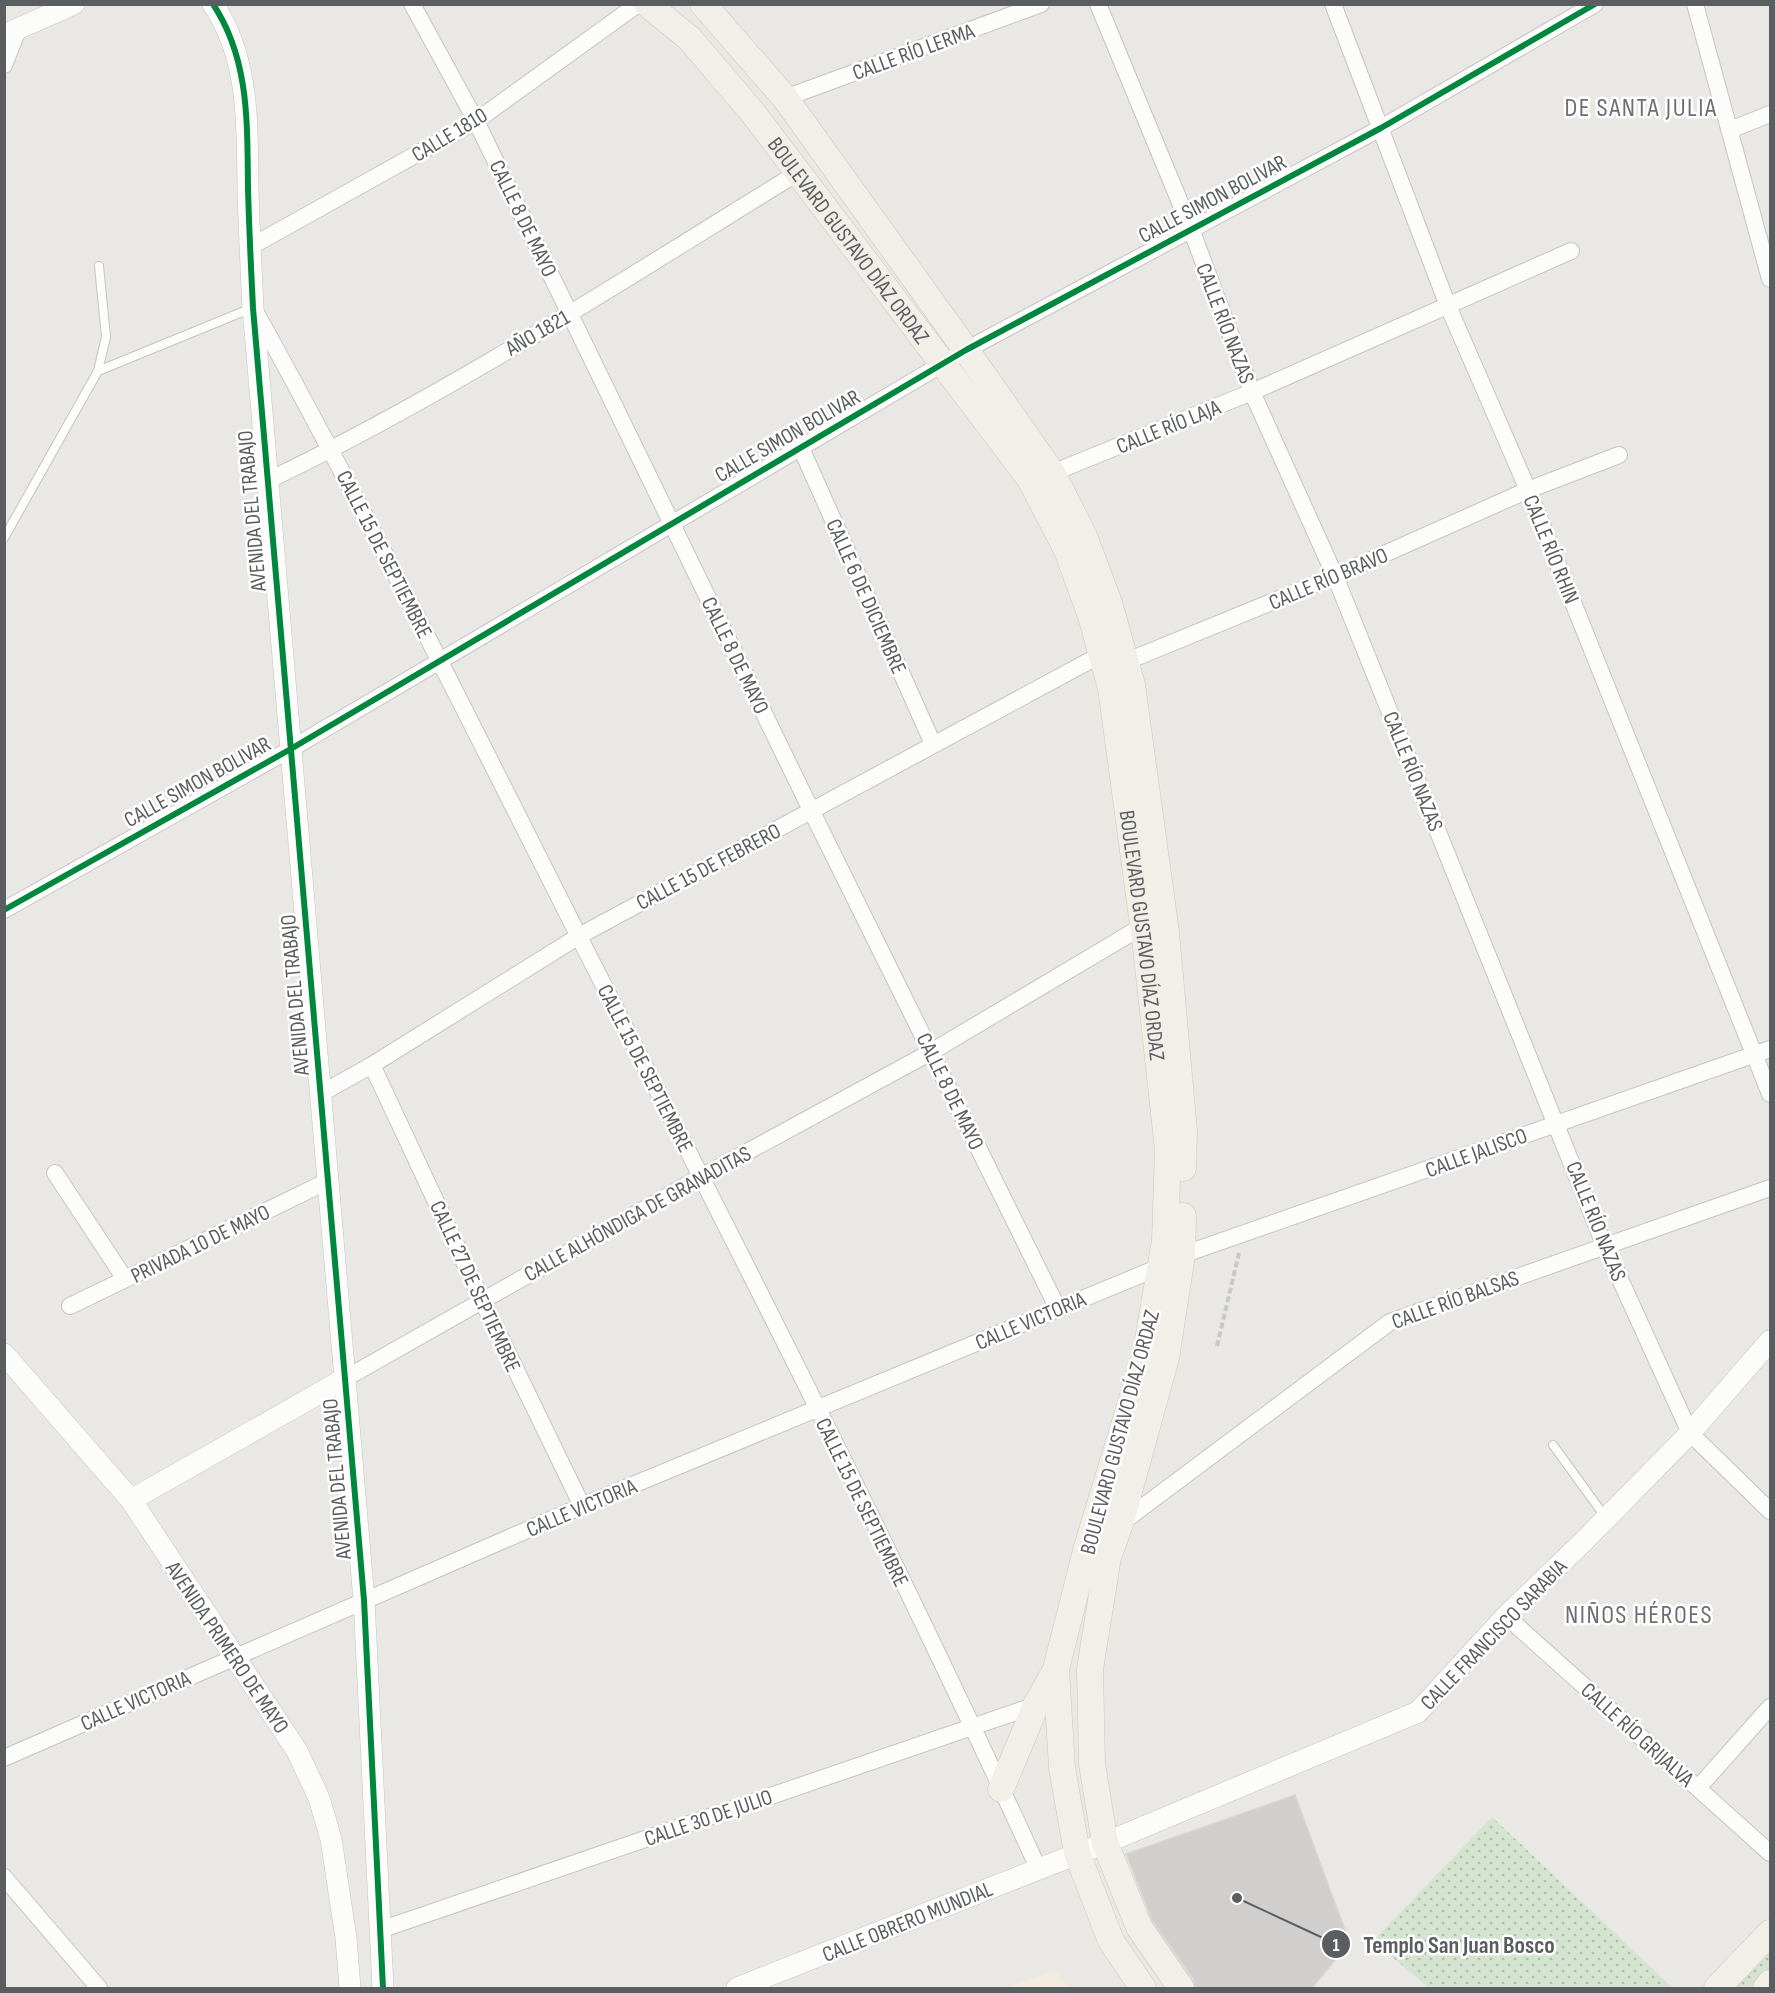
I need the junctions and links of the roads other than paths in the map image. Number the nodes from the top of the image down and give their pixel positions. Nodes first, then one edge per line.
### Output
1 (31, 4) edge
2 (74, 4) edge
3 (213, 4) edge
4 (412, 4) edge
5 (638, 4) edge
6 (647, 4) edge
7 (703, 4) edge
8 (1041, 4) edge
9 (1098, 4) edge
10 (1333, 4) edge
11 (1595, 4) edge
12 (1695, 4) edge
13 (12, 31) edge
14 (4, 65) edge
15 (785, 98) junction
16 (1770, 114) edge
17 (476, 121) junction
18 (1381, 128) junction
19 (1730, 129) junction
20 (799, 172) junction
21 (1191, 229) junction
22 (250, 247) junction
23 (1571, 251) dead end
24 (99, 266) dead end
25 (1770, 279) edge
26 (1448, 306) junction
27 (253, 308) junction
28 (570, 313) junction
29 (966, 350) junction
30 (944, 364) junction
31 (98, 371) junction
32 (1252, 392) junction
33 (801, 448) junction
34 (332, 450) junction
35 (1619, 455) dead end
36 (1052, 473) junction
37 (267, 480) junction
38 (1528, 490) junction
39 (672, 524) junction
40 (4, 538) edge
41 (1335, 576) junction
42 (1113, 658) junction
43 (440, 661) junction
44 (933, 744) junction
45 (289, 750) junction
46 (811, 810) junction
47 (4, 910) edge
48 (1143, 927) junction
49 (579, 936) junction
50 (1763, 1051) edge
51 (931, 1052) junction
52 (372, 1065) junction
53 (322, 1093) junction
54 (1770, 1094) edge
55 (1557, 1123) junction
56 (55, 1173) dead end
57 (701, 1177) junction
58 (330, 1180) junction
59 (1770, 1188) edge
60 (1604, 1244) junction
61 (1172, 1260) junction
62 (125, 1279) junction
63 (482, 1300) junction
64 (70, 1306) dead end
65 (1057, 1307) junction
66 (1770, 1341) edge
67 (4, 1354) edge
68 (346, 1378) junction
69 (818, 1409) junction
70 (1690, 1433) junction
71 (1553, 1445) dead end
72 (131, 1500) junction
73 (582, 1506) junction
74 (1770, 1511) edge
75 (1607, 1518) junction
76 (1120, 1524) junction
77 (364, 1600) junction
78 (1506, 1616) junction
79 (235, 1657) junction
80 (1056, 1669) junction
81 (1036, 1705) junction
82 (1770, 1707) edge
83 (972, 1725) junction
84 (4, 1758) edge
85 (1698, 1788) junction
86 (1001, 1789) junction
87 (1105, 1843) junction
88 (1077, 1852) junction
89 (1770, 1853) edge
90 (1038, 1868) junction
91 (4, 1877) edge
92 (380, 1930) junction
93 (1770, 1933) edge
94 (1770, 1983) edge
95 (99, 1989) edge
96 (350, 1989) edge
97 (383, 1989) edge
98 (736, 1989) edge
99 (1143, 1989) edge
100 (1181, 1989) edge
101 (1717, 1989) edge
102 (1766, 1989) edge

1 - 13 street
2 - 13 street
3 - 22 street, AVENIDA DEL TRABAJO
4 - 17 street, CALLE 8 DE MAYO
5 - 17 street, CALLE 1810
6 - 20 main road, BOULEVARD GUSTAVO DÍAZ ORDAZ
7 - 15 main road, BOULEVARD GUSTAVO DÍAZ ORDAZ
8 - 15 street, CALLE RÍO LERMA
9 - 21 street, CALLE RÍO NAZAS
10 - 18 street, CALLE RÍO RHIN
11 - 18 street, CALLE SIMON BOLIVAR
12 - 19 street
13 - 14 street
15 - 29 main road, BOULEVARD GUSTAVO DÍAZ ORDAZ
16 - 19 street
17 - 22 street, CALLE 1810
17 - 28 street, CALLE 8 DE MAYO
18 - 21 street, CALLE SIMON BOLIVAR
18 - 26 street, CALLE RÍO RHIN
19 - 25 street
20 - 28 street, AÑO 1821
20 - 30 main road, BOULEVARD GUSTAVO DÍAZ ORDAZ
21 - 29 street, CALLE SIMON BOLIVAR
21 - 32 street, CALLE RÍO NAZAS
22 - 27 street, AVENIDA DEL TRABAJO
23 - 26 street, CALLE RÍO LAJA
24 - 31 lane
26 - 32 street, CALLE RÍO LAJA
26 - 38 street, CALLE RÍO RHIN
27 - 31 lane
27 - 34 street, CALLE 15 DE SEPTIEMBRE
27 - 37 street, AVENIDA DEL TRABAJO
28 - 34 street, AÑO 1821
28 - 39 street, CALLE 8 DE MAYO
29 - 30 street, CALLE SIMON BOLIVAR
29 - 36 main road, BOULEVARD GUSTAVO DÍAZ ORDAZ
30 - 33 street, CALLE SIMON BOLIVAR
30 - 42 main road, BOULEVARD GUSTAVO DÍAZ ORDAZ
31 - 40 lane
32 - 36 street, CALLE RÍO LAJA
32 - 41 street, CALLE RÍO NAZAS
33 - 39 street, CALLE SIMON BOLIVAR
33 - 44 street, CALLE 6 DE DICIEMBRE
34 - 37 street, AÑO 1821
34 - 43 street, CALLE 15 DE SEPTIEMBRE
35 - 38 street, CALLE RÍO BRAVO
36 - 42 main road, BOULEVARD GUSTAVO DÍAZ ORDAZ
37 - 45 street, AVENIDA DEL TRABAJO
38 - 41 street, CALLE RÍO BRAVO
38 - 50 street, CALLE RÍO RHIN
39 - 43 street, CALLE SIMON BOLIVAR
39 - 46 street, CALLE 8 DE MAYO
41 - 42 street, CALLE RÍO BRAVO
41 - 55 street, CALLE RÍO NAZAS
42 - 44 street, CALLE 15 DE FEBRERO
42 - 48 main road, BOULEVARD GUSTAVO DÍAZ ORDAZ
42 - 61 main road, BOULEVARD GUSTAVO DÍAZ ORDAZ
43 - 45 street, CALLE SIMON BOLIVAR
43 - 49 street, CALLE 15 DE SEPTIEMBRE
44 - 46 street, CALLE 15 DE FEBRERO
45 - 47 street, CALLE SIMON BOLIVAR
45 - 53 street, AVENIDA DEL TRABAJO
46 - 49 street, CALLE 15 DE FEBRERO
46 - 51 street, CALLE 8 DE MAYO
48 - 51 street, CALLE ALHÓNDIGA DE GRANADITAS
48 - 61 main road, BOULEVARD GUSTAVO DÍAZ ORDAZ
49 - 52 street, CALLE 15 DE FEBRERO
49 - 57 street, CALLE 15 DE SEPTIEMBRE
50 - 54 street, CALLE RÍO RHIN
50 - 55 street, CALLE JALISCO
51 - 57 street, CALLE ALHÓNDIGA DE GRANADITAS
51 - 65 street, CALLE 8 DE MAYO
52 - 53 street, CALLE 15 DE FEBRERO
52 - 63 street, CALLE 27 DE SEPTIEMBRE
53 - 58 street, AVENIDA DEL TRABAJO
55 - 60 street, CALLE RÍO NAZAS
55 - 61 street, CALLE JALISCO
56 - 62 street
57 - 63 street, CALLE ALHÓNDIGA DE GRANADITAS
57 - 69 street, CALLE 15 DE SEPTIEMBRE
58 - 62 street, PRIVADA 10 DE MAYO
58 - 68 street, AVENIDA DEL TRABAJO
59 - 60 street, CALLE RÍO BALSAS
60 - 70 street, CALLE RÍO NAZAS
60 - 76 street, CALLE RÍO BALSAS
61 - 65 street, CALLE VICTORIA
61 - 76 main road, BOULEVARD GUSTAVO DÍAZ ORDAZ
61 - 80 main road, BOULEVARD GUSTAVO DÍAZ ORDAZ
62 - 64 street, PRIVADA 10 DE MAYO
63 - 68 street, CALLE ALHÓNDIGA DE GRANADITAS
63 - 73 street, CALLE 27 DE SEPTIEMBRE
65 - 69 street, CALLE VICTORIA
66 - 70 street, CALLE FRANCISCO SARABIA
67 - 72 street, AVENIDA PRIMERO DE MAYO
68 - 72 street, CALLE ALHÓNDIGA DE GRANADITAS
68 - 77 street, AVENIDA DEL TRABAJO
69 - 73 street, CALLE VICTORIA
69 - 83 street, CALLE 15 DE SEPTIEMBRE
70 - 74 street, CALLE RÍO NAZAS
70 - 75 street, CALLE FRANCISCO SARABIA
71 - 75 lane
72 - 79 street, AVENIDA PRIMERO DE MAYO
73 - 77 street, CALLE VICTORIA
75 - 78 street, CALLE FRANCISCO SARABIA
76 - 87 main road, BOULEVARD GUSTAVO DÍAZ ORDAZ
77 - 79 street, CALLE VICTORIA
77 - 92 street, AVENIDA DEL TRABAJO
78 - 85 street, CALLE RÍO GRIJALVA
78 - 87 street, CALLE FRANCISCO SARABIA
79 - 84 street, CALLE VICTORIA
79 - 96 street, AVENIDA PRIMERO DE MAYO
80 - 81 main road
80 - 88 main road, BOULEVARD GUSTAVO DÍAZ ORDAZ
81 - 83 street, CALLE 30 DE JULIO
81 - 86 main road
82 - 85 street
83 - 86 street, CALLE 15 DE SEPTIEMBRE
83 - 92 street, CALLE 30 DE JULIO
85 - 89 street, CALLE RÍO GRIJALVA
86 - 90 street, CALLE 15 DE SEPTIEMBRE
87 - 88 street, CALLE FRANCISCO SARABIA
87 - 100 main road, BOULEVARD GUSTAVO DÍAZ ORDAZ
88 - 90 street, CALLE OBRERO MUNDIAL
88 - 99 main road, BOULEVARD GUSTAVO DÍAZ ORDAZ
90 - 98 street, CALLE OBRERO MUNDIAL
91 - 95 street
92 - 97 street, AVENIDA DEL TRABAJO
93 - 101 main road
94 - 102 main road

